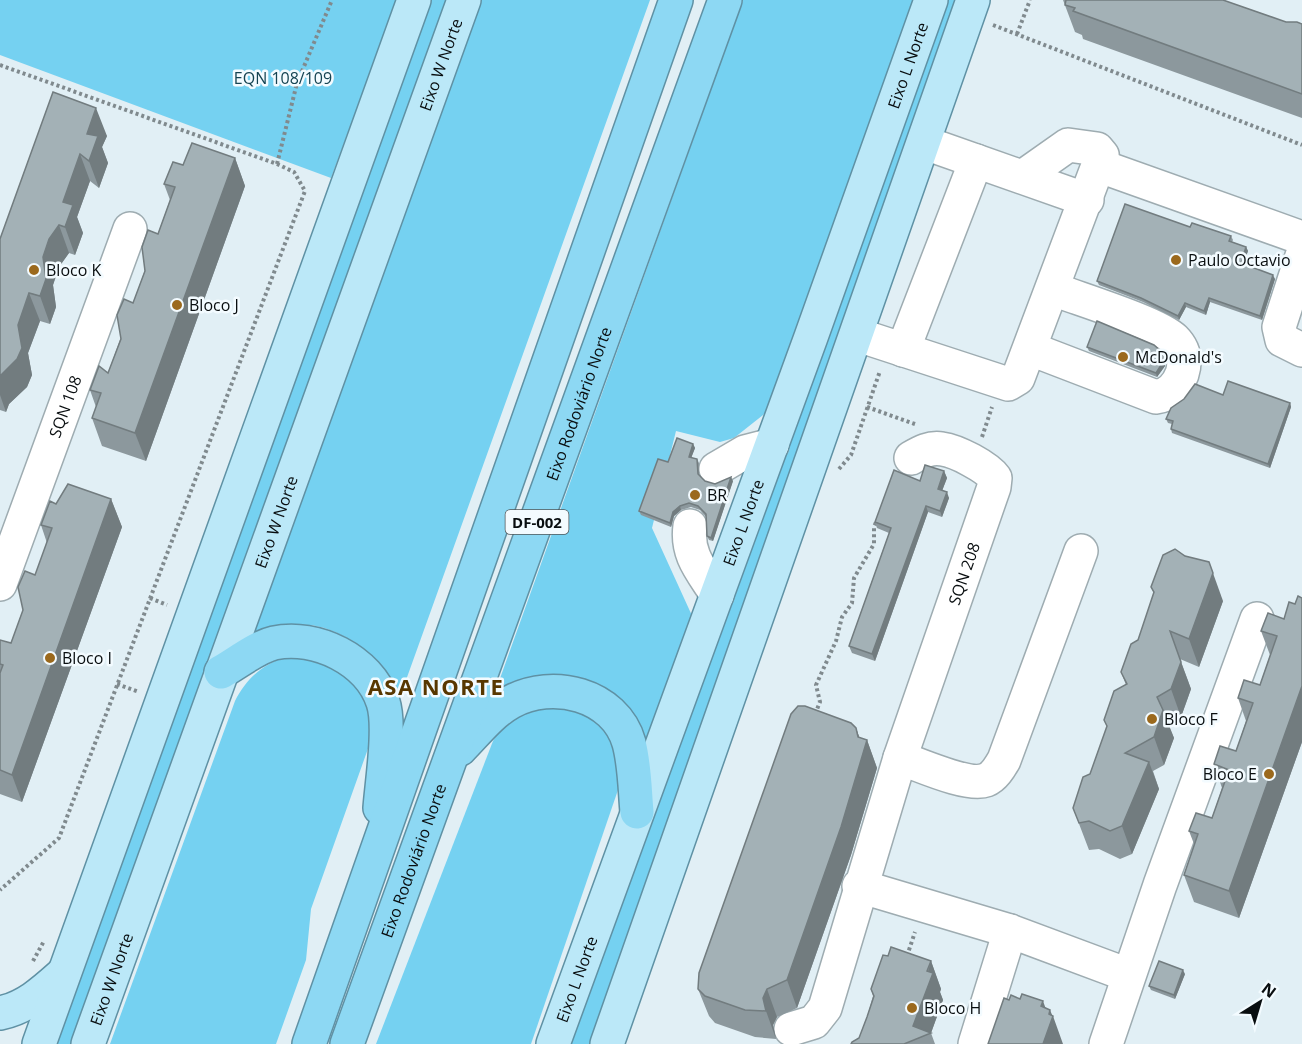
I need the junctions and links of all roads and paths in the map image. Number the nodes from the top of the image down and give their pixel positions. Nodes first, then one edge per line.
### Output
1 (332, 0) edge
2 (414, 0) edge
3 (464, 0) edge
4 (675, 0) edge
5 (725, 0) edge
6 (931, 0) edge
7 (1030, 0) edge
8 (970, 7) edge
9 (1017, 34) junction
10 (0, 65) edge
11 (925, 143) junction
12 (1302, 145) edge
13 (976, 160) junction
14 (277, 164) junction
15 (1100, 166) junction
16 (1024, 176) junction
17 (1088, 200) junction
18 (130, 229) dead end
19 (1302, 238) edge
20 (1302, 256) edge
21 (1053, 289) junction
22 (858, 335) junction
23 (903, 350) junction
24 (1031, 350) junction
25 (1302, 350) edge
26 (995, 398) dead end
27 (772, 445) junction
28 (911, 458) dead end
29 (973, 462) junction
30 (716, 469) dead end
31 (878, 518) edge
32 (690, 526) dead end
33 (1081, 551) dead end
34 (0, 584) edge
35 (717, 595) junction
36 (150, 598) junction
37 (174, 607) dead end
38 (1257, 619) dead end
39 (221, 672) junction
40 (117, 684) junction
41 (142, 693) dead end
42 (809, 720) edge
43 (453, 757) junction
44 (900, 758) junction
45 (637, 812) junction
46 (377, 850) junction
47 (859, 886) junction
48 (0, 890) edge
49 (925, 905) junction
50 (1010, 931) junction
51 (903, 966) edge
52 (65, 972) junction
53 (1128, 975) junction
54 (0, 1013) edge
55 (791, 1029) dead end
56 (39, 1044) edge
57 (88, 1044) edge
58 (309, 1044) edge
59 (347, 1044) edge
60 (553, 1044) edge
61 (607, 1044) edge
62 (975, 1044) edge
63 (1106, 1044) edge

1 - 14 path
2 - 52 main road
3 - 39 main road, Eixo W Norte
4 - 46 highway, DF-002
5 - 43 highway, Eixo Rodoviário Norte / DF-002
6 - 27 main road, Eixo L Norte
7 - 9 path
8 - 9 path
8 - 11 main road
9 - 12 path
10 - 14 path
11 - 13 street
11 - 22 main road
13 - 16 street
13 - 23 street
14 - 36 path
15 - 16 street
15 - 17 street
15 - 19 street
16 - 17 street
17 - 21 street
18 - 34 street, SQN 108
20 - 25 street
21 - 24 street
21 - 24 street
22 - 23 street
22 - 61 main road
23 - 24 street
26 - 29 path
27 - 30 street
27 - 35 main road, Eixo L Norte
28 - 29 street, SQN 208
29 - 44 street, SQN 208
31 - 42 path
32 - 35 street
33 - 44 street
35 - 45 main road, Eixo L Norte
36 - 37 path
36 - 40 path
38 - 53 street
39 - 46 highway
39 - 57 main road, Eixo W Norte
40 - 41 path
40 - 48 path
43 - 45 highway
43 - 59 highway, Eixo Rodoviário Norte / DF-002
44 - 47 street, SQN 208
45 - 60 main road, Eixo L Norte
46 - 58 highway, DF-002
47 - 49 street
47 - 55 street, SQN 208
49 - 50 street
49 - 51 path
50 - 53 street
50 - 62 street
52 - 54 main road
52 - 56 main road
53 - 63 street

